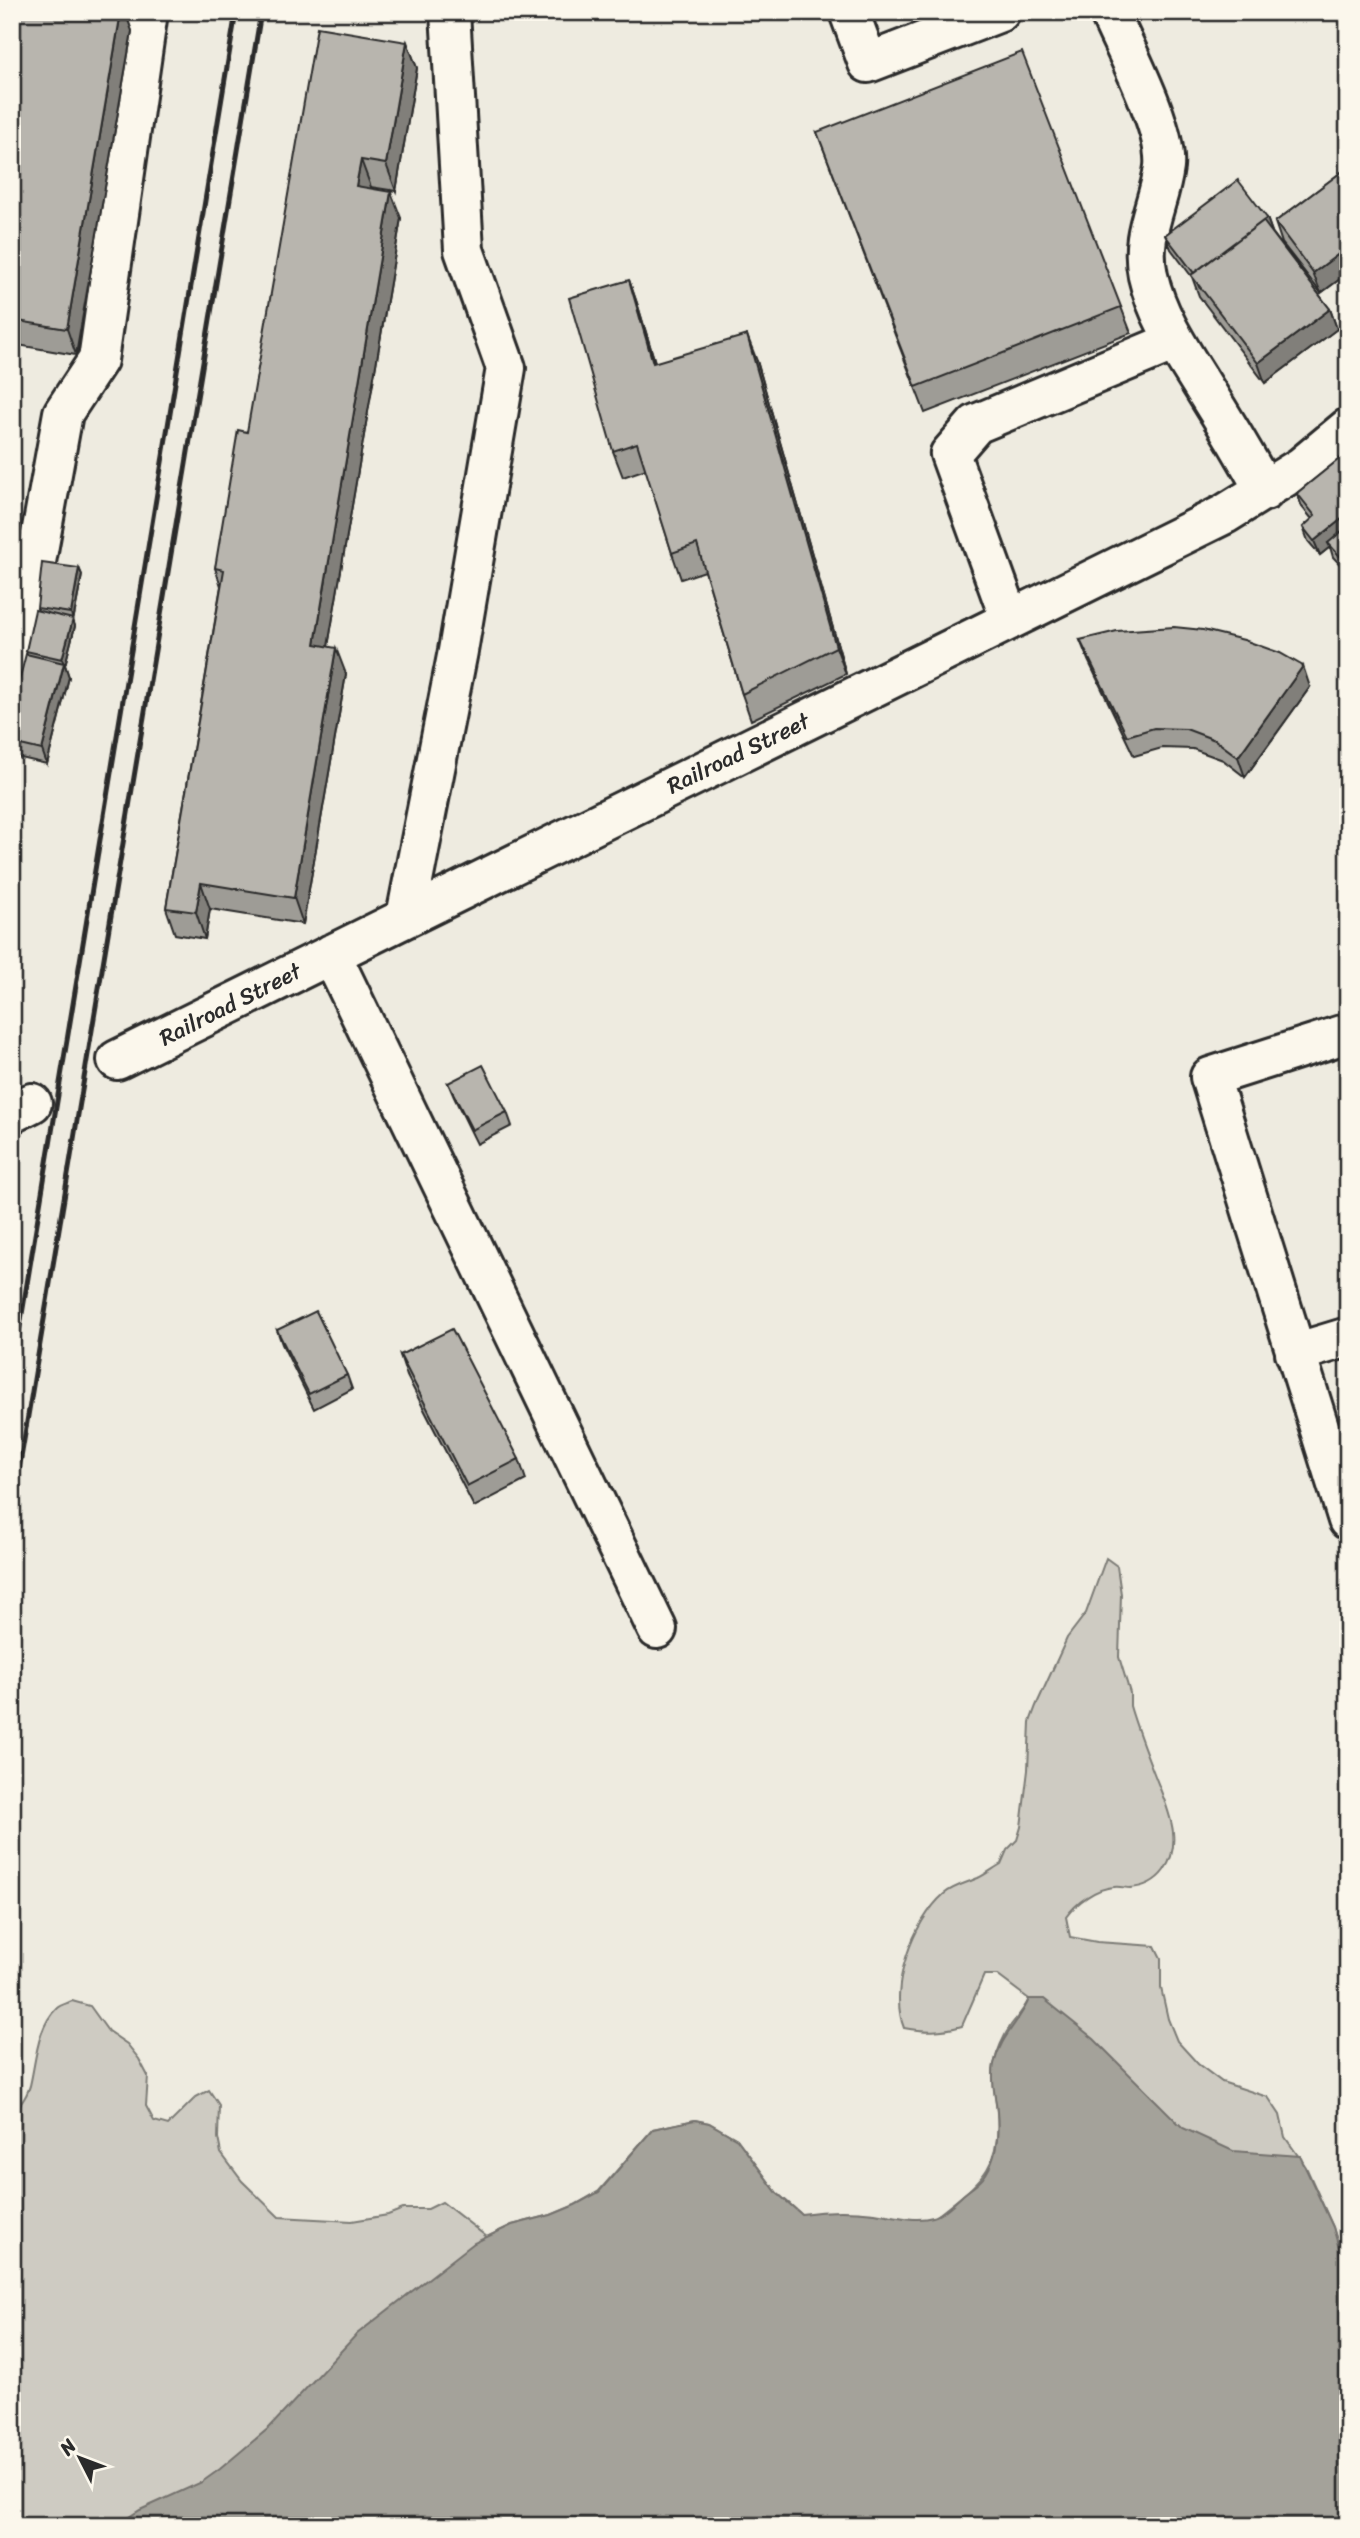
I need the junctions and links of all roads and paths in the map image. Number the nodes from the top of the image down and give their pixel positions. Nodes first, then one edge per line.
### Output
1 (148, 12) edge
2 (450, 12) edge
3 (849, 12) edge
4 (1000, 12) edge
5 (1109, 12) edge
6 (1175, 341) junction
7 (1348, 428) edge
8 (1265, 491) junction
9 (1010, 620) junction
10 (12, 694) edge
11 (406, 917) junction
12 (331, 954) junction
13 (1348, 1033) edge
14 (117, 1060) dead end
15 (1348, 1337) edge
16 (1296, 1353) junction
17 (1348, 1520) edge
18 (657, 1629) dead end

1 - 10 street
2 - 11 street
3 - 4 street
5 - 6 street
6 - 8 street
6 - 9 street
7 - 8 street, Railroad Street
8 - 9 street, Railroad Street
9 - 11 street, Railroad Street
11 - 12 street, Railroad Street
12 - 14 street, Railroad Street
12 - 18 street
13 - 16 street
15 - 16 street
16 - 17 street

